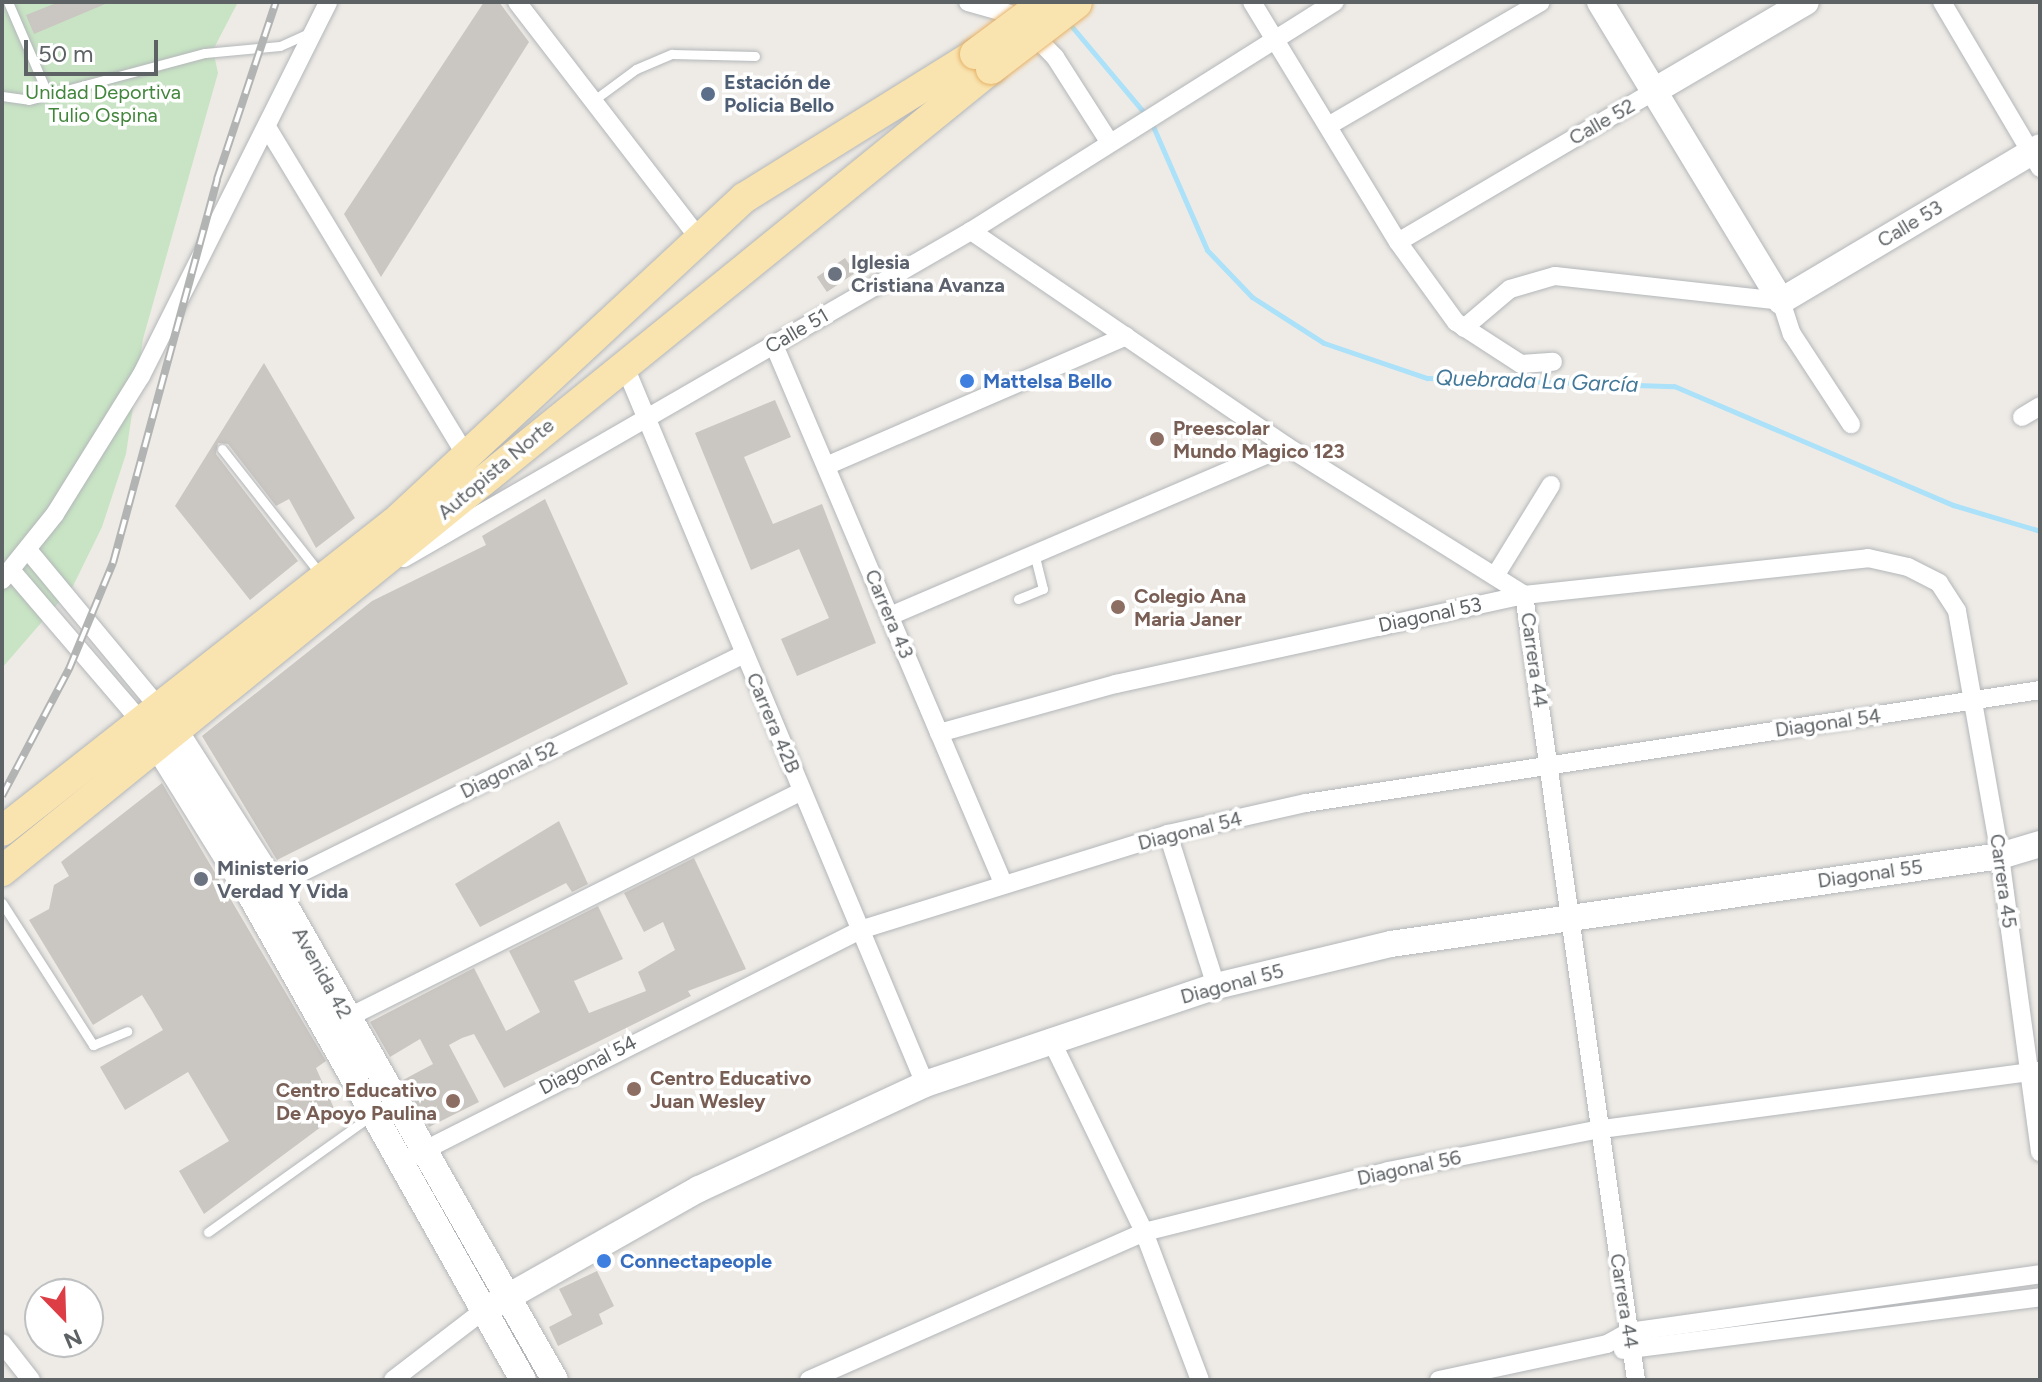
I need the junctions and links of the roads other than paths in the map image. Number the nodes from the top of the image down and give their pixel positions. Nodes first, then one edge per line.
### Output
1 (8, 2) edge
2 (328, 2) edge
3 (517, 2) edge
4 (968, 2) edge
5 (1045, 2) edge
6 (1077, 2) edge
7 (1252, 2) edge
8 (1335, 2) edge
9 (1541, 2) edge
10 (1600, 2) edge
11 (1806, 2) edge
12 (1942, 2) edge
13 (314, 31) junction
14 (1274, 38) junction
15 (280, 46) junction
16 (755, 56) dead end
17 (983, 62) junction
18 (296, 68) junction
19 (1654, 91) junction
20 (48, 95) junction
21 (2, 96) edge
22 (594, 100) junction
23 (1328, 126) junction
24 (267, 127) junction
25 (1108, 140) junction
26 (2037, 156) edge
27 (971, 231) junction
28 (698, 237) junction
29 (1398, 242) junction
30 (1781, 301) junction
31 (1464, 328) junction
32 (1126, 336) junction
33 (774, 345) junction
34 (623, 362) junction
35 (1553, 362) dead end
36 (2040, 406) edge
37 (2022, 417) dead end
38 (645, 421) junction
39 (1851, 424) dead end
40 (1286, 446) junction
41 (222, 449) dead end
42 (467, 457) junction
43 (826, 466) junction
44 (1551, 485) dead end
45 (28, 550) junction
46 (1034, 554) junction
47 (375, 573) junction
48 (6, 575) edge
49 (1495, 576) junction
50 (324, 579) junction
51 (1524, 595) junction
52 (1018, 599) dead end
53 (1957, 611) joint
54 (890, 616) junction
55 (744, 654) junction
56 (2040, 690) edge
57 (1972, 703) junction
58 (161, 727) junction
59 (939, 733) junction
60 (1549, 763) junction
61 (802, 791) junction
62 (2, 831) edge
63 (1168, 834) junction
64 (2040, 844) edge
65 (2000, 856) junction
66 (2, 871) edge
67 (1003, 883) junction
68 (274, 886) junction
69 (2, 903) edge
70 (1571, 915) junction
71 (860, 930) junction
72 (1216, 986) junction
73 (347, 1018) junction
74 (127, 1031) dead end
75 (1050, 1038) junction
76 (2034, 1072) edge
77 (925, 1084) junction
78 (372, 1115) junction
79 (1595, 1130) junction
80 (2040, 1152) edge
81 (409, 1158) junction
82 (208, 1232) dead end
83 (1144, 1232) junction
84 (2040, 1274) edge
85 (2040, 1297) edge
86 (494, 1304) junction
87 (1629, 1332) junction
88 (2, 1343) edge
89 (1607, 1344) junction
90 (1632, 1353) junction
91 (31, 1380) edge
92 (393, 1380) edge
93 (523, 1380) edge
94 (555, 1380) edge
95 (809, 1380) edge
96 (1200, 1380) edge
97 (1439, 1380) edge
98 (1636, 1380) edge

1 - 20 lane
2 - 13 street
3 - 22 street
4 - 25 street
5 - 17 main road, bridge
6 - 17 main road, bridge
7 - 14 street
8 - 14 street, Calle 51
9 - 23 street
10 - 19 street
11 - 19 street, Calle 52
12 - 26 street
13 - 15 lane
13 - 18 street
14 - 23 street
14 - 25 street, Calle 51
15 - 18 lane
15 - 20 lane
16 - 22 lane
17 - 28 main road, Autopista Norte
17 - 34 main road, Autopista Norte
18 - 24 street
19 - 29 street, Calle 52
19 - 30 street
20 - 21 lane
22 - 28 street
23 - 29 street
24 - 42 street
24 - 45 street
25 - 27 street, Calle 51
26 - 30 street, Calle 53
27 - 32 street, Carrera 44
27 - 33 street, Calle 51
28 - 42 main road, Autopista Norte
29 - 31 street
30 - 31 street
30 - 39 street
31 - 35 street
32 - 40 street, Carrera 44
32 - 43 street
33 - 38 street, Calle 51
33 - 43 street, Carrera 43
34 - 38 street, Carrera 42B
34 - 47 main road, Autopista Norte
36 - 37 street
38 - 47 street, Calle 51
38 - 55 street, Carrera 42B
40 - 46 street
40 - 49 street, Carrera 44
41 - 50 lane
42 - 50 main road, Autopista Norte
43 - 54 street, Carrera 43
44 - 49 street
45 - 48 street
45 - 58 street, Avenida 42
46 - 52 lane
46 - 54 street
47 - 58 main road, Autopista Norte
48 - 58 street, Avenida 42
49 - 51 street, Carrera 44
50 - 58 main road, Autopista Norte
51 - 53 street, Diagonal 53
51 - 59 street, Diagonal 53
51 - 60 street, Carrera 44
53 - 57 street, Carrera 45
54 - 59 street, Carrera 43
55 - 61 street, Carrera 42B
55 - 68 street, Diagonal 52
56 - 57 street, Diagonal 54
57 - 60 street, Diagonal 54
57 - 65 street, Carrera 45
58 - 62 main road, Autopista Norte
58 - 66 main road, Autopista Norte
58 - 68 street, Avenida 42
58 - 78 street, Avenida 42
59 - 67 street, Carrera 43
60 - 63 street, Diagonal 54
60 - 70 street, Carrera 44
61 - 71 street, Carrera 42B
61 - 73 street
63 - 67 street, Diagonal 54
63 - 72 street
64 - 65 street, Diagonal 55
65 - 70 street, Diagonal 55
65 - 76 street, Carrera 45
67 - 71 street, Diagonal 54
68 - 73 street, Avenida 42
69 - 74 lane
70 - 72 street, Diagonal 55
70 - 79 street, Carrera 44
71 - 77 street, Carrera 42B
71 - 81 street, Diagonal 54
72 - 75 street, Diagonal 55
73 - 81 street, Avenida 42
75 - 77 street, Diagonal 55
75 - 83 street
76 - 79 street, Diagonal 56
76 - 80 street, Carrera 45
77 - 86 street, Diagonal 55
78 - 81 street, Avenida 42
78 - 82 lane
79 - 83 street, Diagonal 56
79 - 87 street, Carrera 44
81 - 86 street, Avenida 42
83 - 95 street, Diagonal 56
83 - 96 street
84 - 87 street
85 - 90 street
86 - 92 street
86 - 93 street, Avenida 42
86 - 94 street, Avenida 42
87 - 89 street
87 - 90 street, Carrera 44
88 - 91 street
89 - 90 street
89 - 97 street
90 - 98 street, Carrera 44

